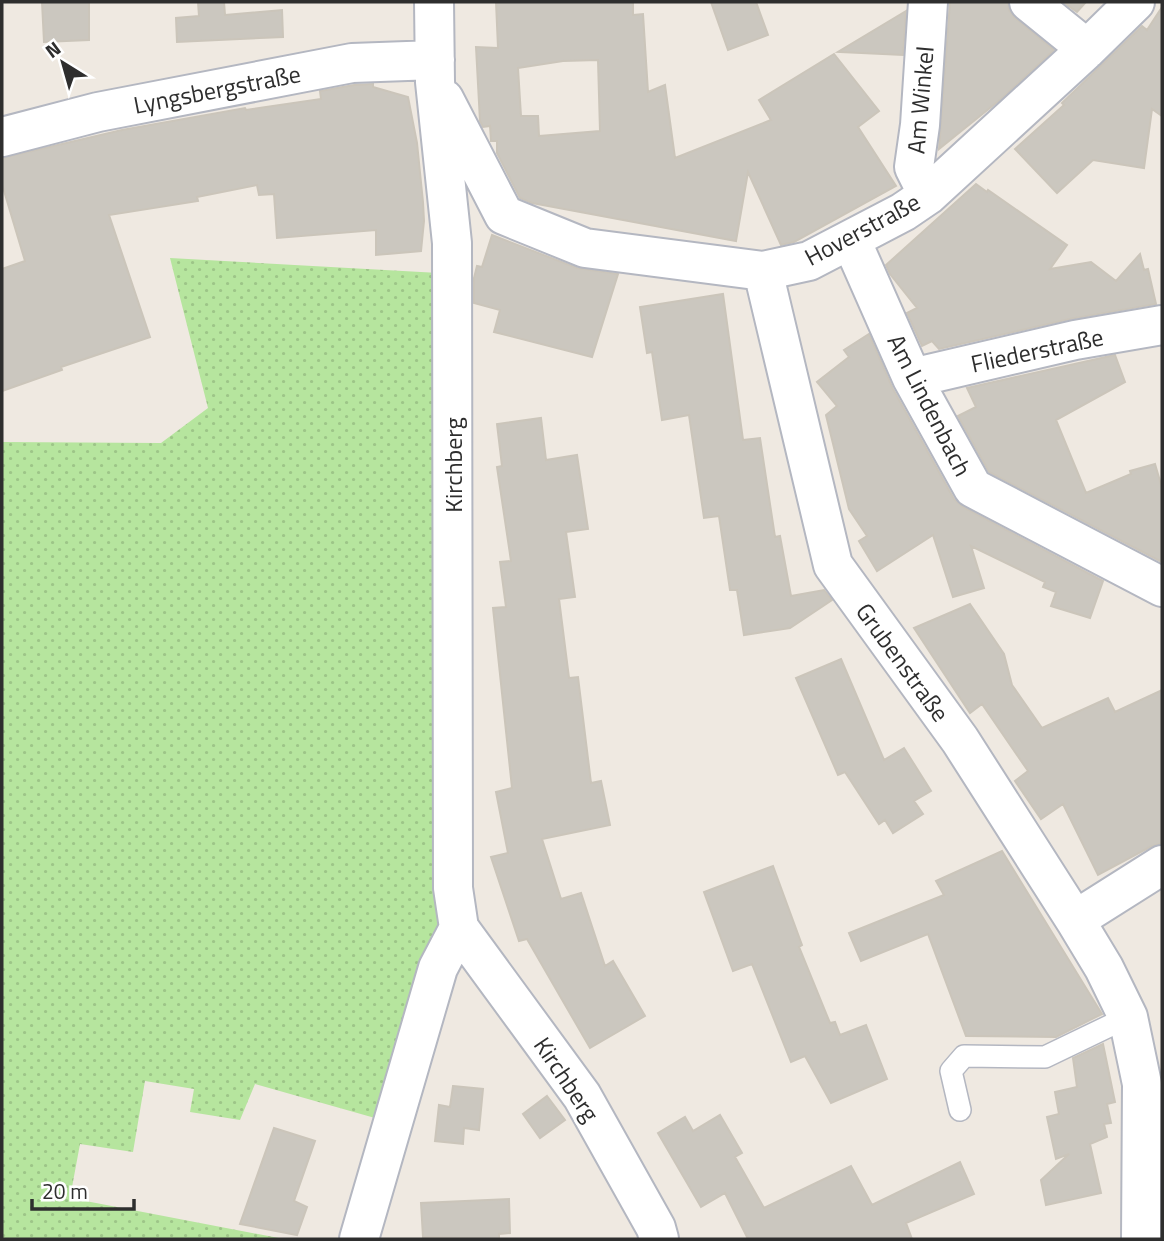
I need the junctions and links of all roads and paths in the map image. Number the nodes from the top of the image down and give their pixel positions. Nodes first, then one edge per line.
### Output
1 (434, 2) edge
2 (928, 2) edge
3 (1029, 2) edge
4 (1135, 2) edge
5 (1087, 49) junction
6 (435, 71) junction
7 (2, 136) edge
8 (928, 195) junction
9 (856, 251) junction
10 (763, 271) junction
11 (1162, 325) edge
12 (912, 378) junction
13 (1162, 587) edge
14 (1162, 865) edge
15 (1075, 920) junction
16 (459, 928) junction
17 (1128, 1017) junction
18 (960, 1110) dead end
19 (359, 1239) edge
20 (659, 1239) edge
21 (1141, 1239) edge

1 - 6 street, Kirchberg
2 - 8 street, Am Winkel
3 - 5 street
4 - 5 street, Hoverstraße
5 - 8 street, Hoverstraße
6 - 7 street, Lyngsbergstraße
6 - 10 street, Hoverstraße
6 - 16 street, Kirchberg
8 - 9 street, Hoverstraße
9 - 10 street, Hoverstraße
9 - 12 street, Am Lindenbach
10 - 15 street, Grubenstraße
11 - 12 street, Fliederstraße
12 - 13 street, Am Lindenbach
14 - 15 street
15 - 17 street, Grubenstraße
16 - 19 street
16 - 20 street, Kirchberg
17 - 18 lane
17 - 21 street, Grubenstraße

